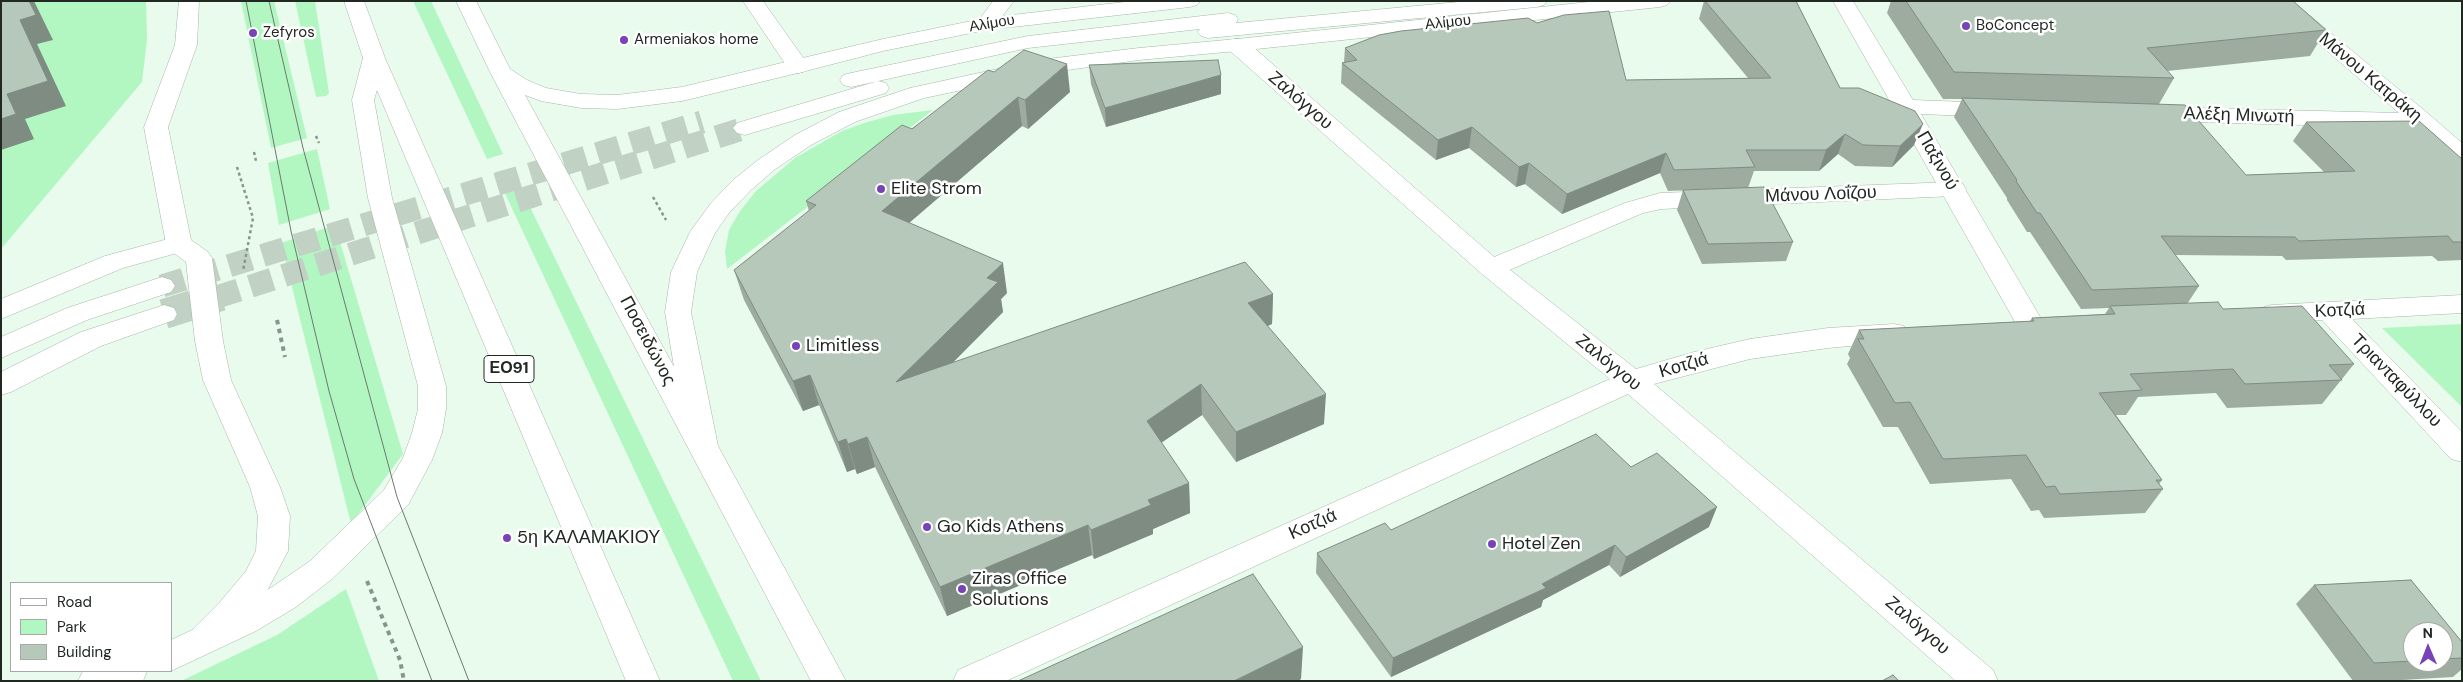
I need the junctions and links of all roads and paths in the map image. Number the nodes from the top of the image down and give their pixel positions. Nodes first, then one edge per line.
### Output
1 (189, 1) edge
2 (354, 1) edge
3 (466, 1) edge
4 (753, 1) edge
5 (1004, 1) edge
6 (1190, 1) edge
7 (1411, 1) edge
8 (1537, 1) edge
9 (1660, 1) edge
10 (1843, 1) edge
11 (2279, 1) edge
12 (986, 24) junction
13 (1236, 45) junction
14 (374, 58) junction
15 (798, 66) junction
16 (501, 72) junction
17 (1906, 107) junction
18 (2015, 110) edge
19 (2134, 114) edge
20 (2423, 122) junction
21 (316, 136) dead end
22 (319, 143) dead end
23 (254, 152) dead end
24 (2462, 155) edge
25 (256, 161) dead end
26 (237, 167) dead end
27 (1954, 189) junction
28 (653, 197) dead end
29 (669, 225) dead end
30 (178, 244) junction
31 (1491, 268) junction
32 (241, 280) dead end
33 (162, 286) tunnel mouth
34 (2462, 304) edge
35 (1, 310) edge
36 (2330, 312) junction
37 (164, 314) tunnel mouth
38 (2243, 315) edge
39 (277, 320) dead end
40 (2058, 321) edge
41 (2029, 322) junction
42 (2001, 324) edge
43 (1924, 330) edge
44 (1, 348) edge
45 (285, 357) dead end
46 (1631, 381) junction
47 (1, 385) edge
48 (702, 445) junction
49 (2462, 451) edge
50 (341, 552) junction
51 (201, 644) junction
52 (172, 656) edge
53 (126, 672) edge
54 (95, 681) edge
55 (404, 681) edge
56 (644, 681) edge
57 (829, 681) edge
58 (970, 681) edge
59 (1981, 681) edge

1 - 30 main road
2 - 14 main road, ΕΟ91
3 - 16 main road, Ποσειδώνος
4 - 15 main road
5 - 12 main road
6 - 12 main road, Αλίμου
7 - 8 main road
9 - 13 main road, Αλίμου
10 - 17 main road, Παξινού
11 - 20 main road, Μάνου Κατράκη
12 - 15 main road, Αλίμου
13 - 31 main road, Ζαλόγγου
13 - 48 main road, Αλίμου
14 - 50 main road
14 - 56 main road, ΕΟ91
15 - 16 main road, Αλίμου
16 - 48 main road, Ποσειδώνος
17 - 18 main road
17 - 27 main road, Παξινού
19 - 20 main road, Αλέξη Μινωτή
20 - 24 main road, Μάνου Κατράκη
21 - 22 path
23 - 25 path
26 - 32 path
27 - 31 main road, Μάνου Λοΐζου
27 - 41 main road, Παξινού
28 - 29 path
30 - 35 main road
30 - 51 main road
31 - 46 main road, Ζαλόγγου
33 - 44 main road
34 - 36 main road, Κοτζιά
36 - 38 main road, Κοτζιά
36 - 49 main road, Τριανταφύλλου
37 - 47 main road
39 - 45 path
40 - 41 main road
41 - 42 main road
43 - 46 main road, Κοτζιά
46 - 58 main road, Κοτζιά
46 - 59 main road, Ζαλόγγου
48 - 57 main road, Ποσειδώνος
50 - 51 main road
50 - 55 path
51 - 52 main road
53 - 54 main road

